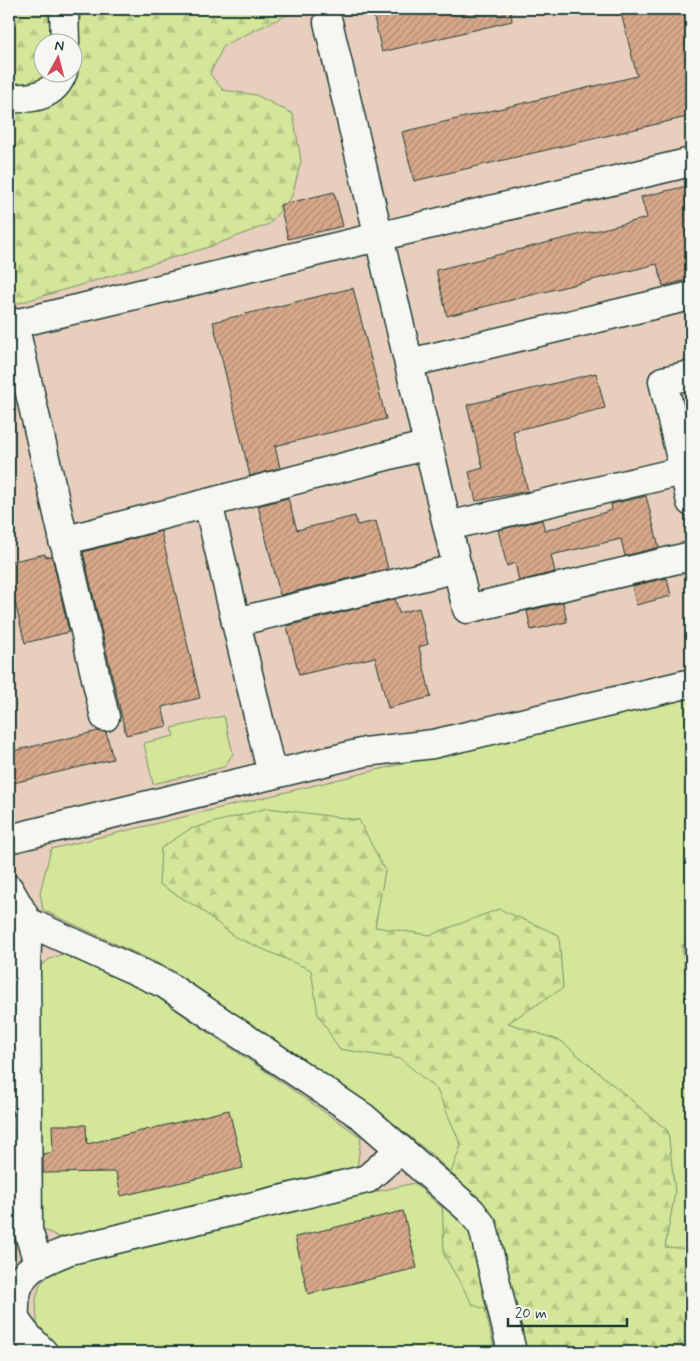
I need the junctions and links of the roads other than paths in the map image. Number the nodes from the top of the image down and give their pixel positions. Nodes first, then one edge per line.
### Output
1 (64, 9) edge
2 (328, 22) dead end
3 (66, 32) edge
4 (57, 82) edge
5 (9, 98) edge
6 (691, 162) edge
7 (379, 236) junction
8 (691, 296) edge
9 (409, 364) junction
10 (691, 375) edge
11 (428, 444) junction
12 (687, 470) edge
13 (691, 502) edge
14 (208, 503) junction
15 (448, 526) junction
16 (63, 541) junction
17 (691, 556) edge
18 (458, 568) junction
19 (236, 622) junction
20 (691, 683) edge
21 (105, 717) dead end
22 (272, 775) junction
23 (9, 839) edge
24 (9, 889) edge
25 (28, 922) junction
26 (400, 1150) junction
27 (38, 1263) junction
28 (43, 1352) edge
29 (512, 1352) edge

1 - 3 lane
2 - 7 lane
4 - 5 lane
6 - 7 lane
7 - 9 lane
7 - 16 lane
8 - 9 lane
9 - 11 lane
10 - 12 lane
11 - 14 lane
11 - 15 lane
12 - 13 lane
12 - 15 lane
14 - 16 lane
14 - 19 lane
15 - 18 lane
16 - 21 lane
17 - 18 lane
18 - 19 lane
19 - 22 lane
20 - 22 lane
22 - 23 lane
24 - 25 lane
25 - 26 lane
25 - 27 lane
26 - 27 lane
26 - 29 lane
27 - 28 lane

